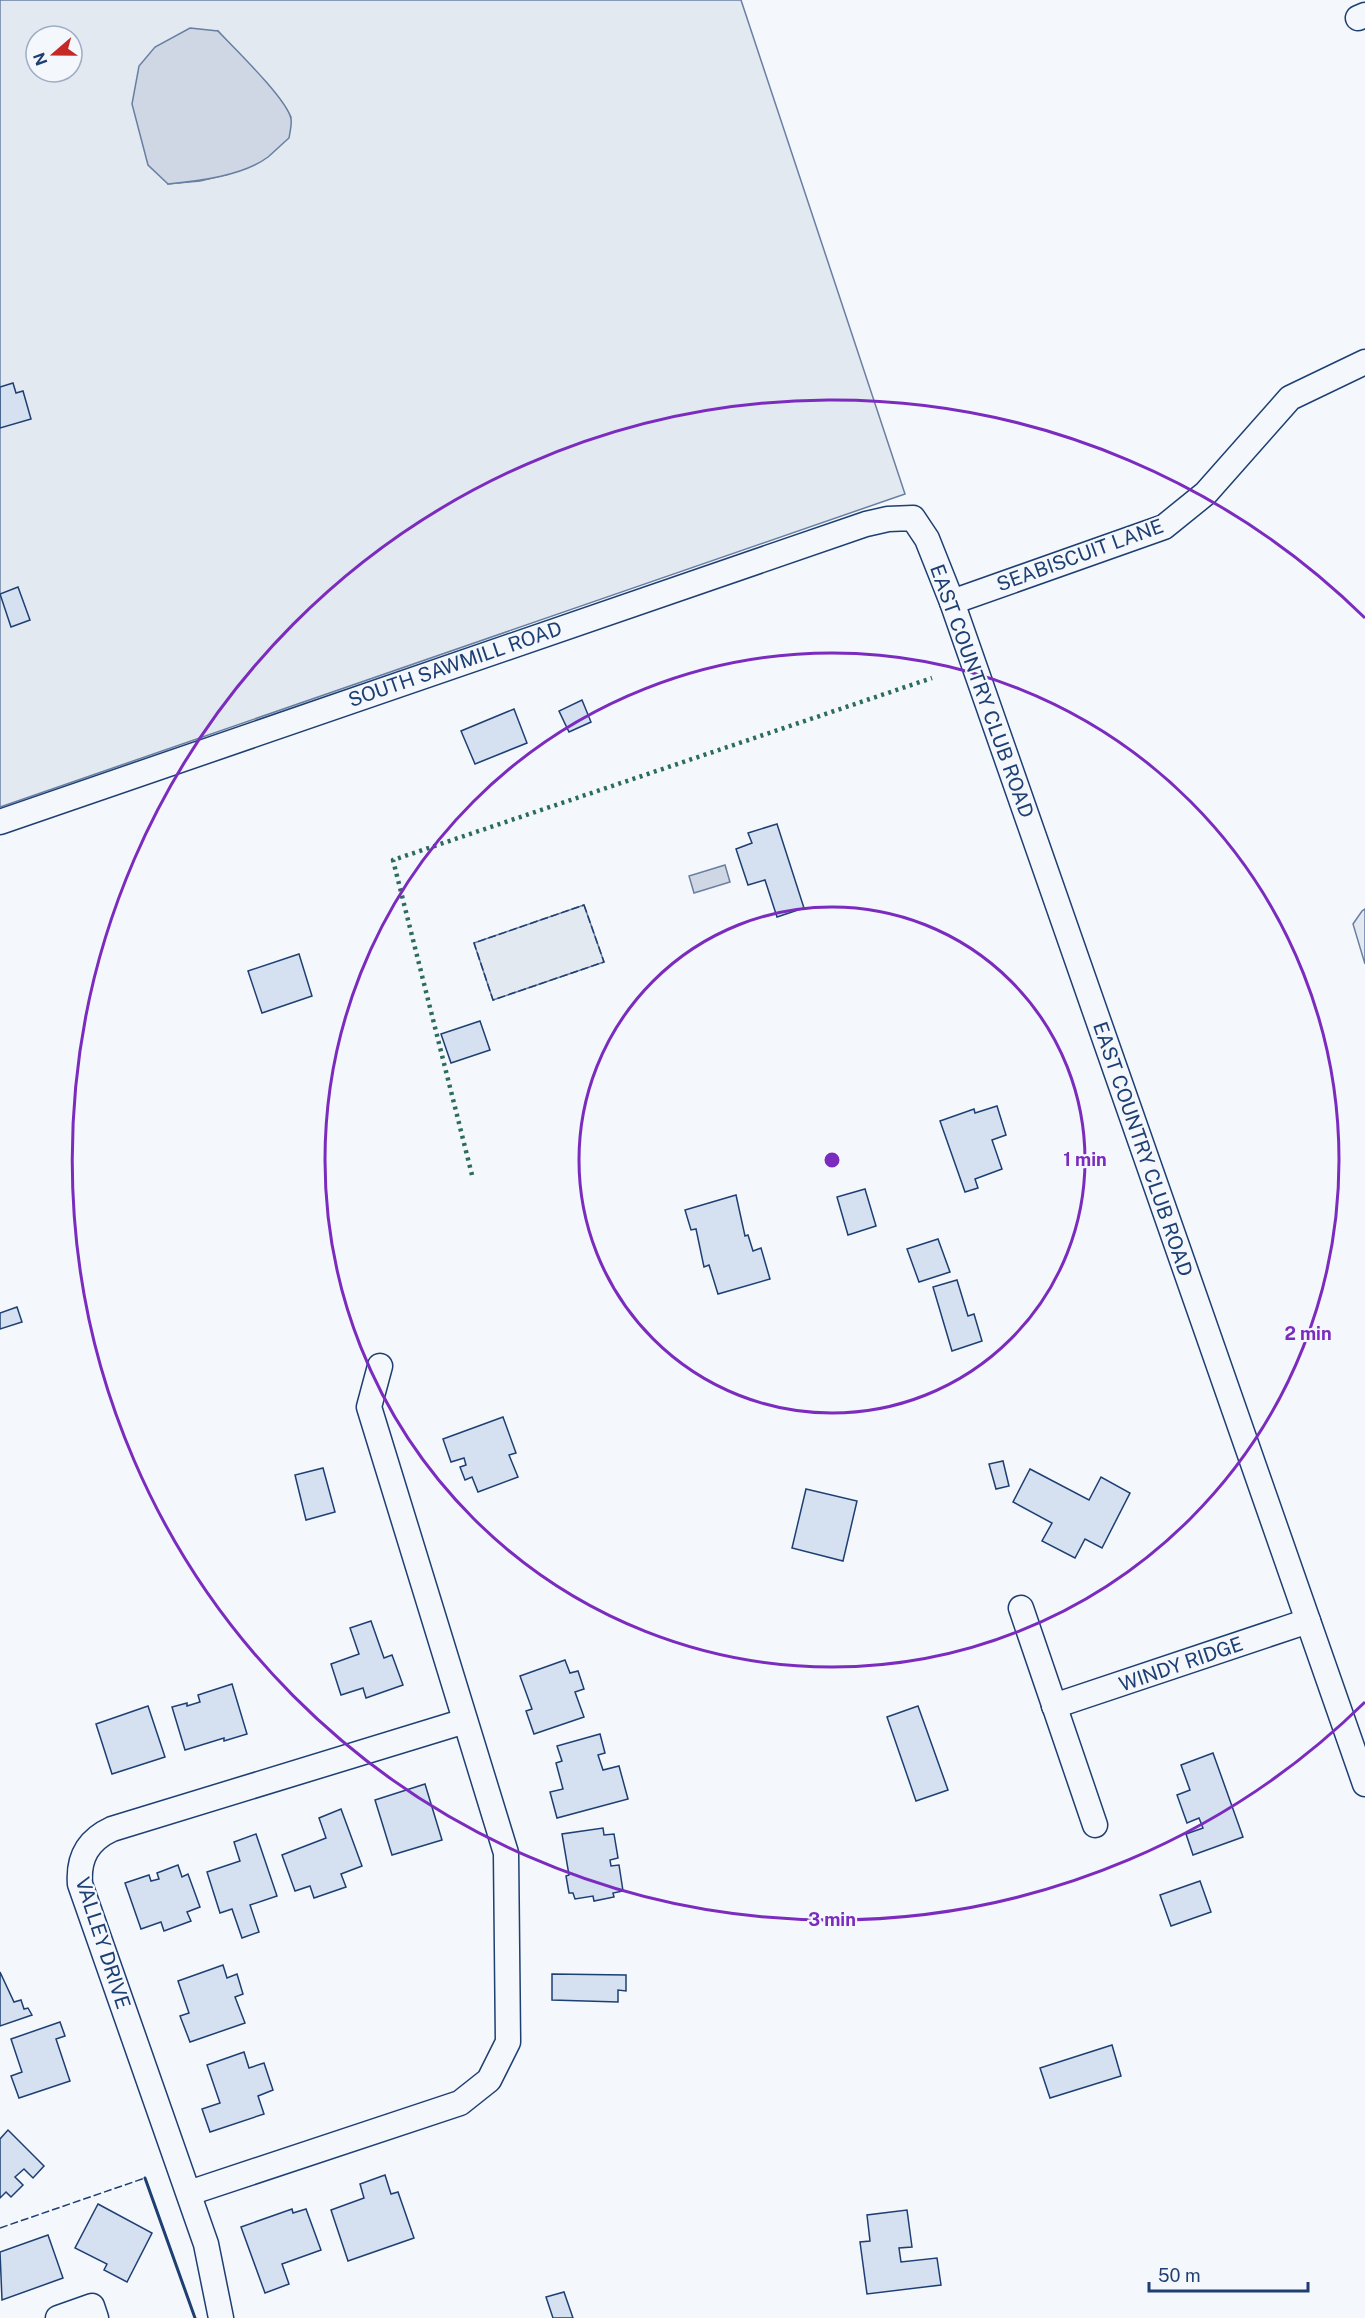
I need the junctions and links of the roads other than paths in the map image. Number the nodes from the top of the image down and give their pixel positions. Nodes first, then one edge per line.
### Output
1 (1365, 362) edge
2 (913, 518) joint
3 (952, 602) junction
4 (0, 822) edge
5 (380, 1366) dead end
6 (1021, 1608) dead end
7 (1308, 1621) junction
8 (1054, 1706) junction
9 (465, 1721) junction
10 (1365, 1784) edge
11 (1095, 1825) dead end
12 (189, 2193) junction
13 (58, 2318) edge
14 (96, 2318) edge
15 (220, 2318) edge

1 - 3 street, SEABISCUIT LANE
2 - 3 street, EAST COUNTRY CLUB ROAD
2 - 4 street, SOUTH SAWMILL ROAD
3 - 7 street, EAST COUNTRY CLUB ROAD
5 - 9 street
6 - 8 street
7 - 8 street, WINDY RIDGE
7 - 10 street, EAST COUNTRY CLUB ROAD
8 - 11 street
9 - 12 street
9 - 12 street, VALLEY DRIVE
12 - 15 street, VALLEY DRIVE
13 - 14 street

